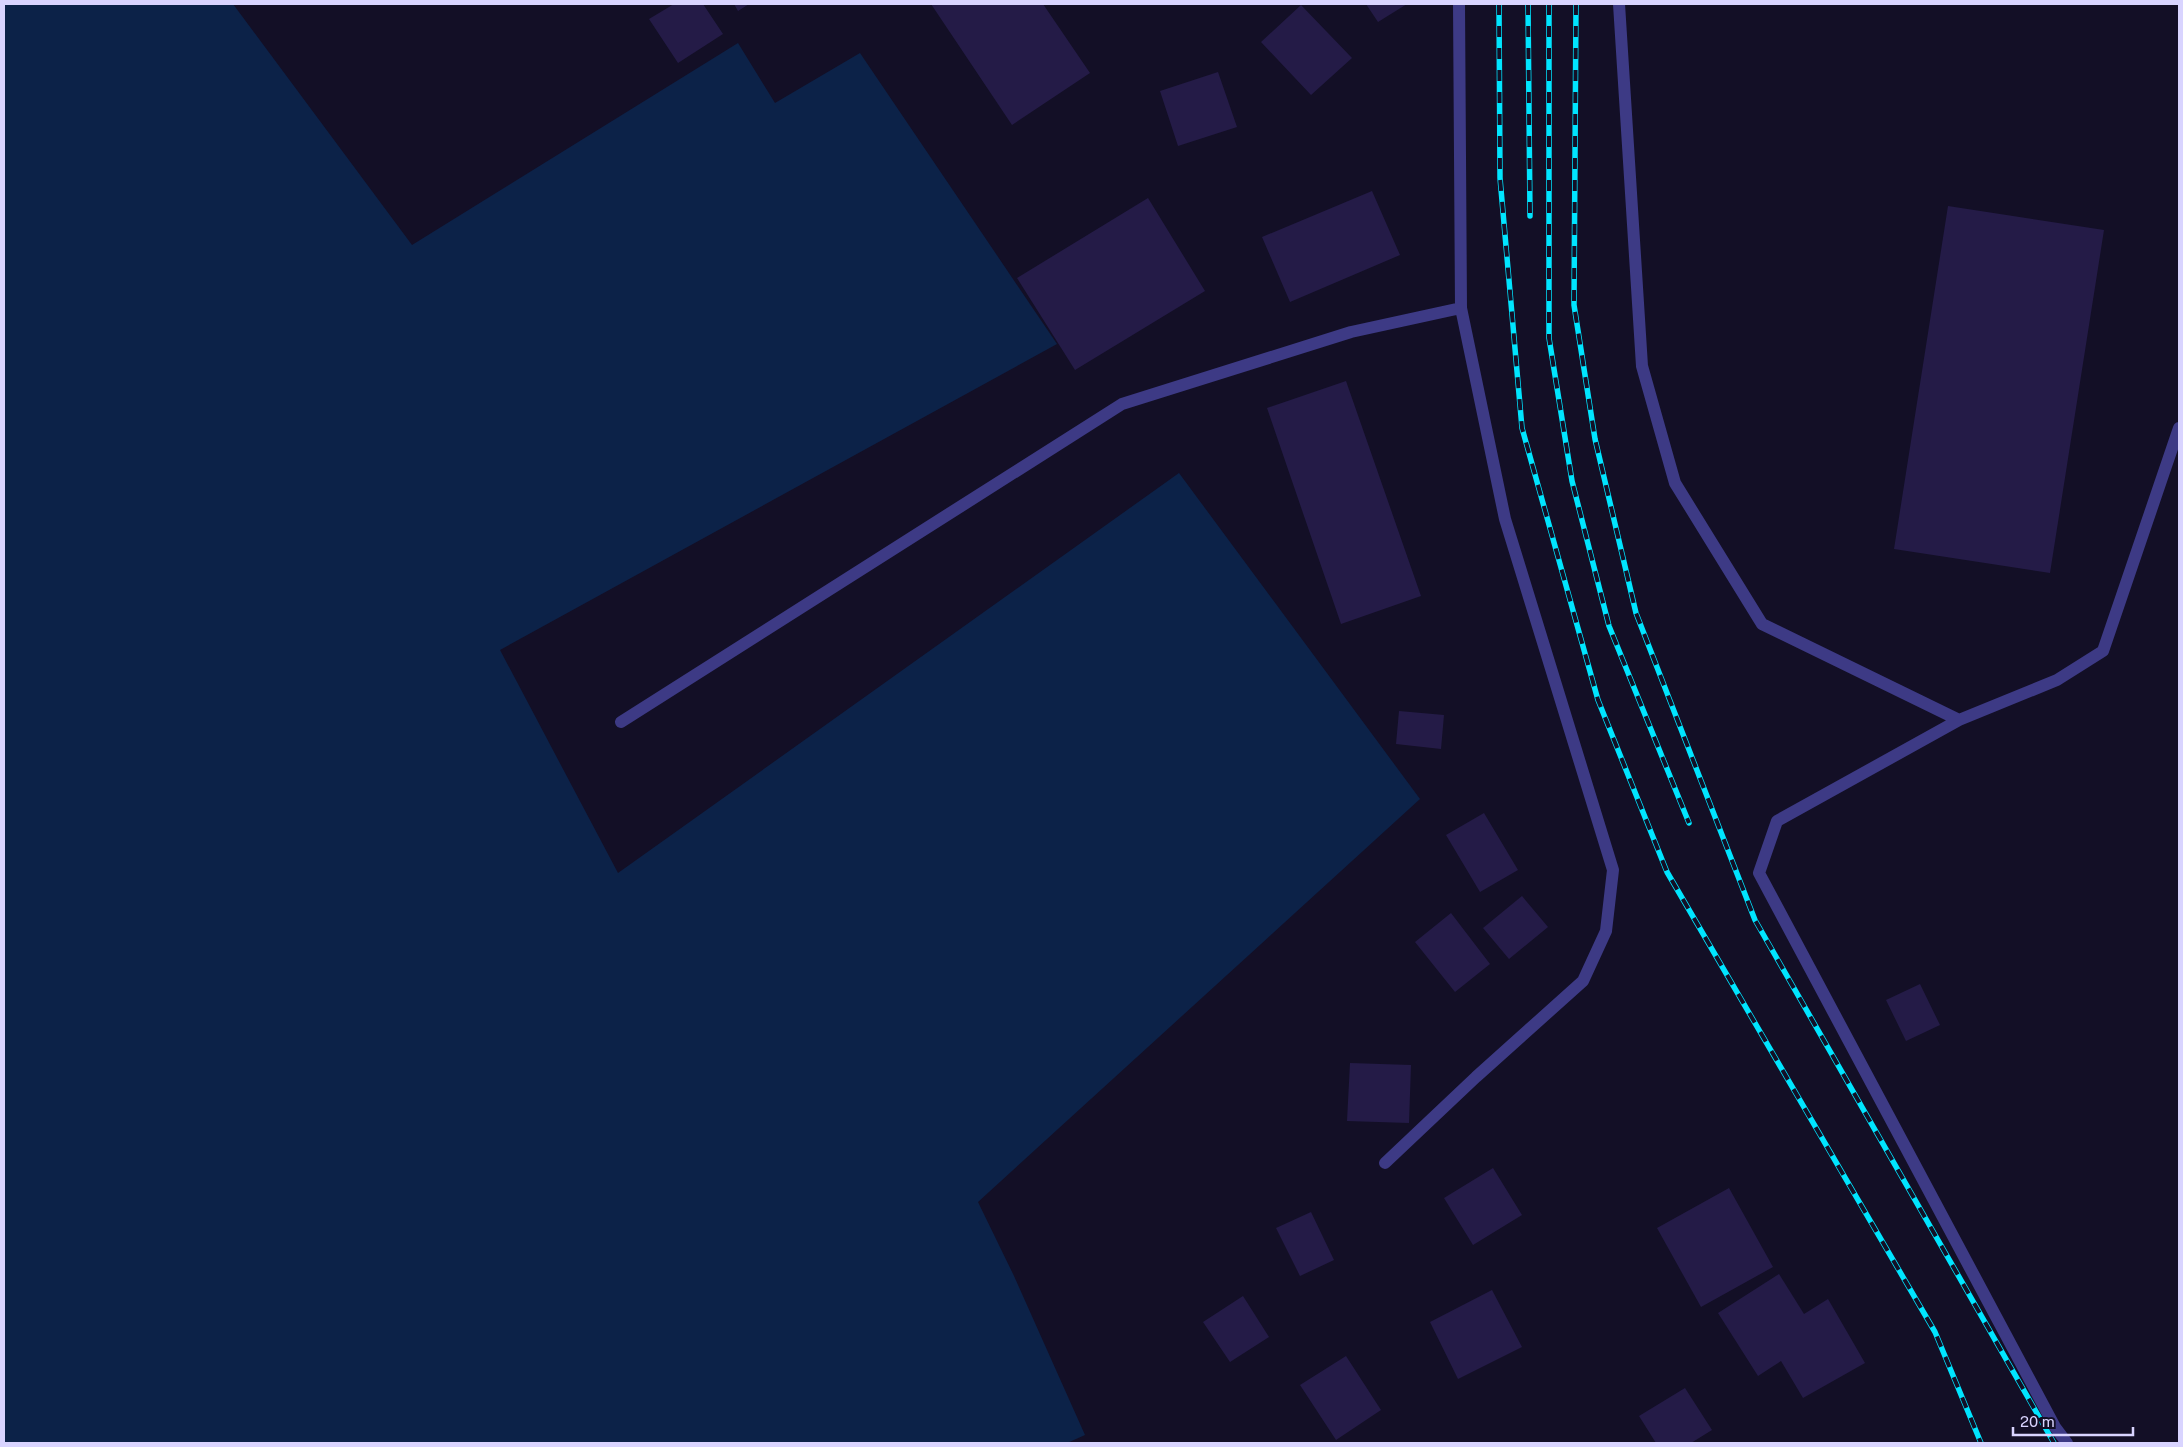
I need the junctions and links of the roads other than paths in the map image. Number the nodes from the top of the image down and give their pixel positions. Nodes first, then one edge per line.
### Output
1 (1459, 4) edge
2 (1619, 4) edge
3 (1461, 308) junction
4 (2179, 428) edge
5 (1959, 720) junction
6 (621, 722) dead end
7 (1385, 1163) dead end
8 (2067, 1443) edge

1 - 3 lane
2 - 5 lane
3 - 6 lane
3 - 7 lane
4 - 5 lane
5 - 8 lane

